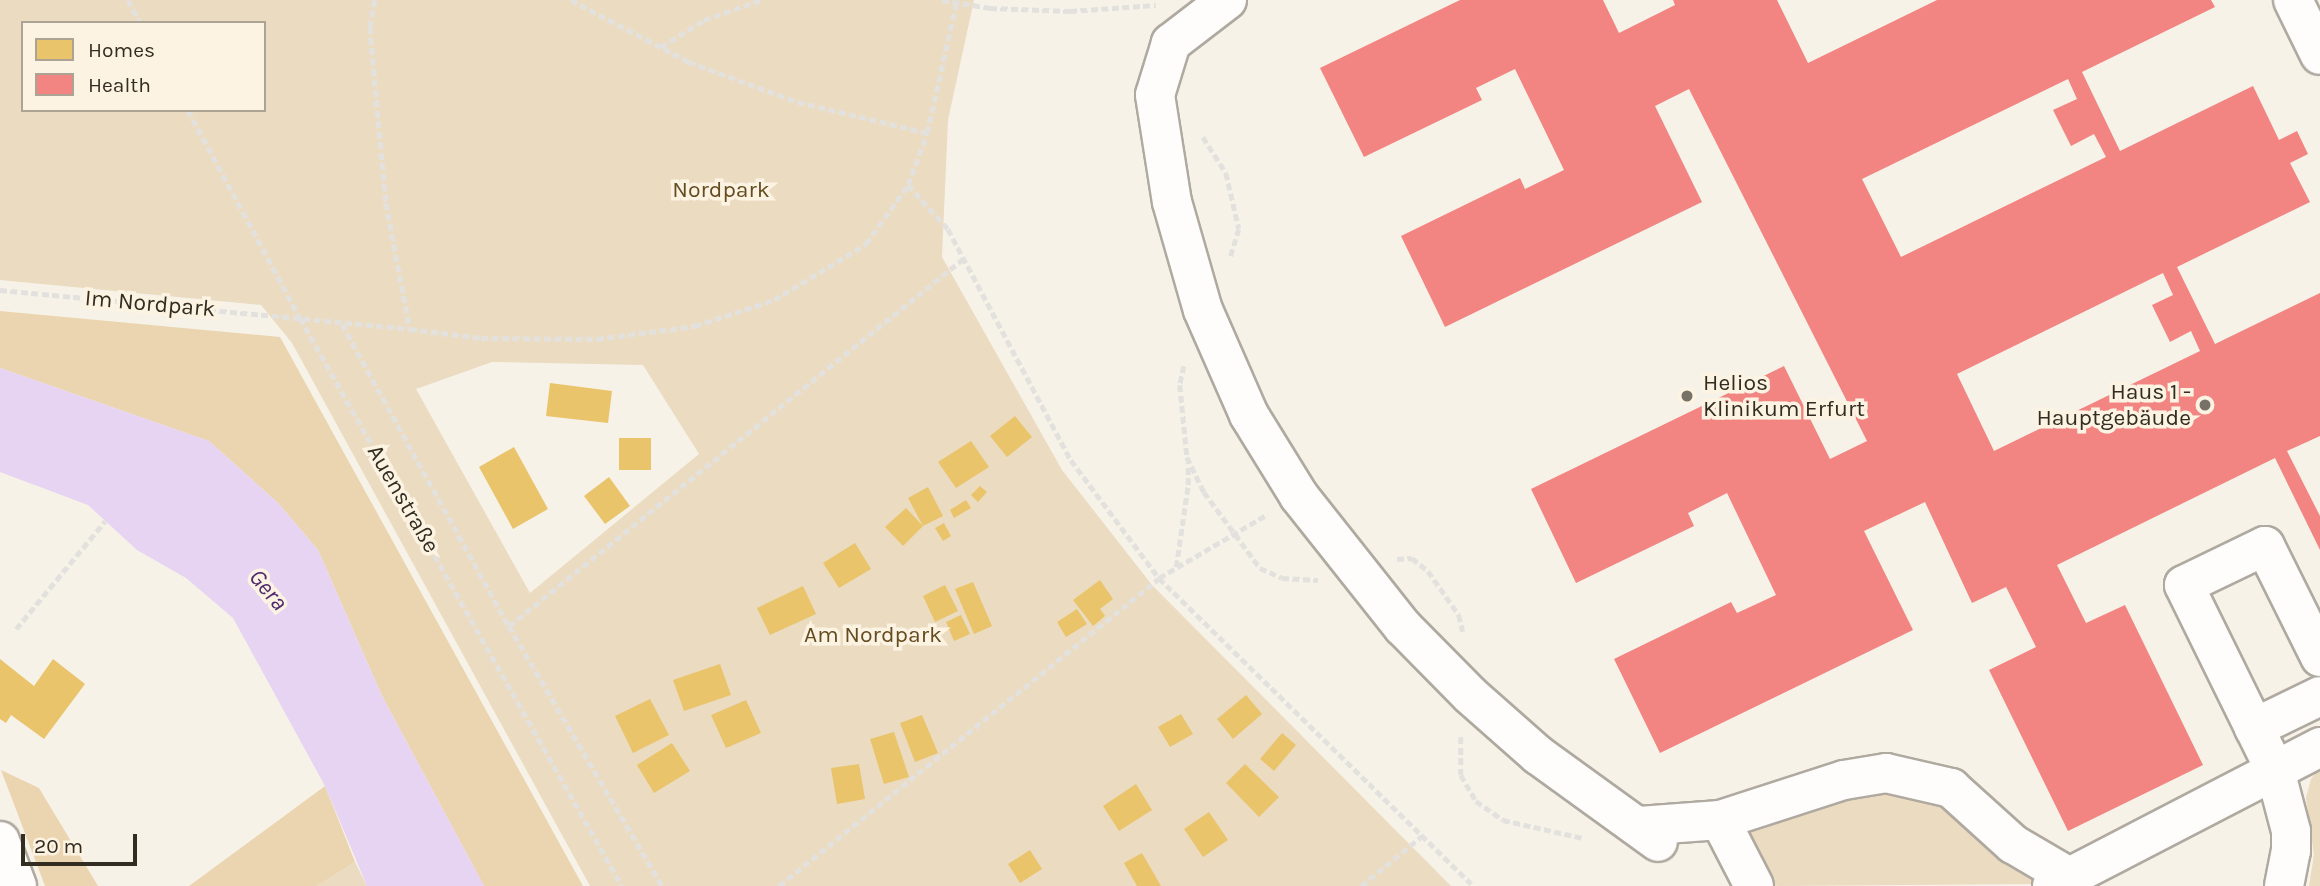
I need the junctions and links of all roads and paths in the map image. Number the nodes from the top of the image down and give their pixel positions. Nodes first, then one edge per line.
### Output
1 (128, 0) edge
2 (375, 0) edge
3 (571, 0) edge
4 (761, 0) edge
5 (942, 0) edge
6 (1227, 0) edge
7 (2293, 0) edge
8 (957, 1) edge
9 (1159, 5) dead end
10 (140, 21) edge
11 (661, 48) junction
12 (2320, 55) edge
13 (189, 112) edge
14 (927, 133) junction
15 (908, 185) junction
16 (963, 259) junction
17 (0, 290) edge
18 (300, 318) junction
19 (342, 323) junction
20 (410, 328) junction
21 (1187, 457) dead end
22 (1299, 496) junction
23 (105, 521) dead end
24 (1176, 568) junction
25 (1159, 578) junction
26 (509, 626) junction
27 (16, 629) dead end
28 (2320, 657) edge
29 (2320, 696) edge
30 (2254, 728) junction
31 (2320, 747) edge
32 (2276, 770) junction
33 (1720, 820) junction
34 (1422, 836) junction
35 (0, 841) edge
36 (2060, 882) edge
37 (17, 886) edge
38 (622, 886) edge
39 (662, 886) edge
40 (779, 886) edge
41 (1361, 886) edge
42 (1473, 886) edge
43 (1754, 886) edge
44 (2284, 886) edge

1 - 10 path
2 - 20 path
3 - 11 path
4 - 11 path
5 - 8 path
6 - 22 street
7 - 12 street
8 - 9 path
8 - 14 path, Im Nordpark
11 - 14 path
13 - 18 path, Auenstraße
14 - 15 path, Im Nordpark
15 - 16 path
15 - 20 path, Im Nordpark
16 - 25 path
16 - 26 path
17 - 18 path, Im Nordpark
18 - 19 path, Im Nordpark
18 - 38 path, Auenstraße
19 - 20 path, Im Nordpark
19 - 26 path
21 - 24 path
22 - 24 path
22 - 33 street
23 - 27 path
24 - 25 path
25 - 34 path
25 - 40 path
26 - 39 path
28 - 30 street
29 - 30 street
30 - 32 street
31 - 32 street
32 - 36 street
32 - 44 street
33 - 36 street
33 - 43 street
34 - 41 path
34 - 42 path
35 - 37 street

